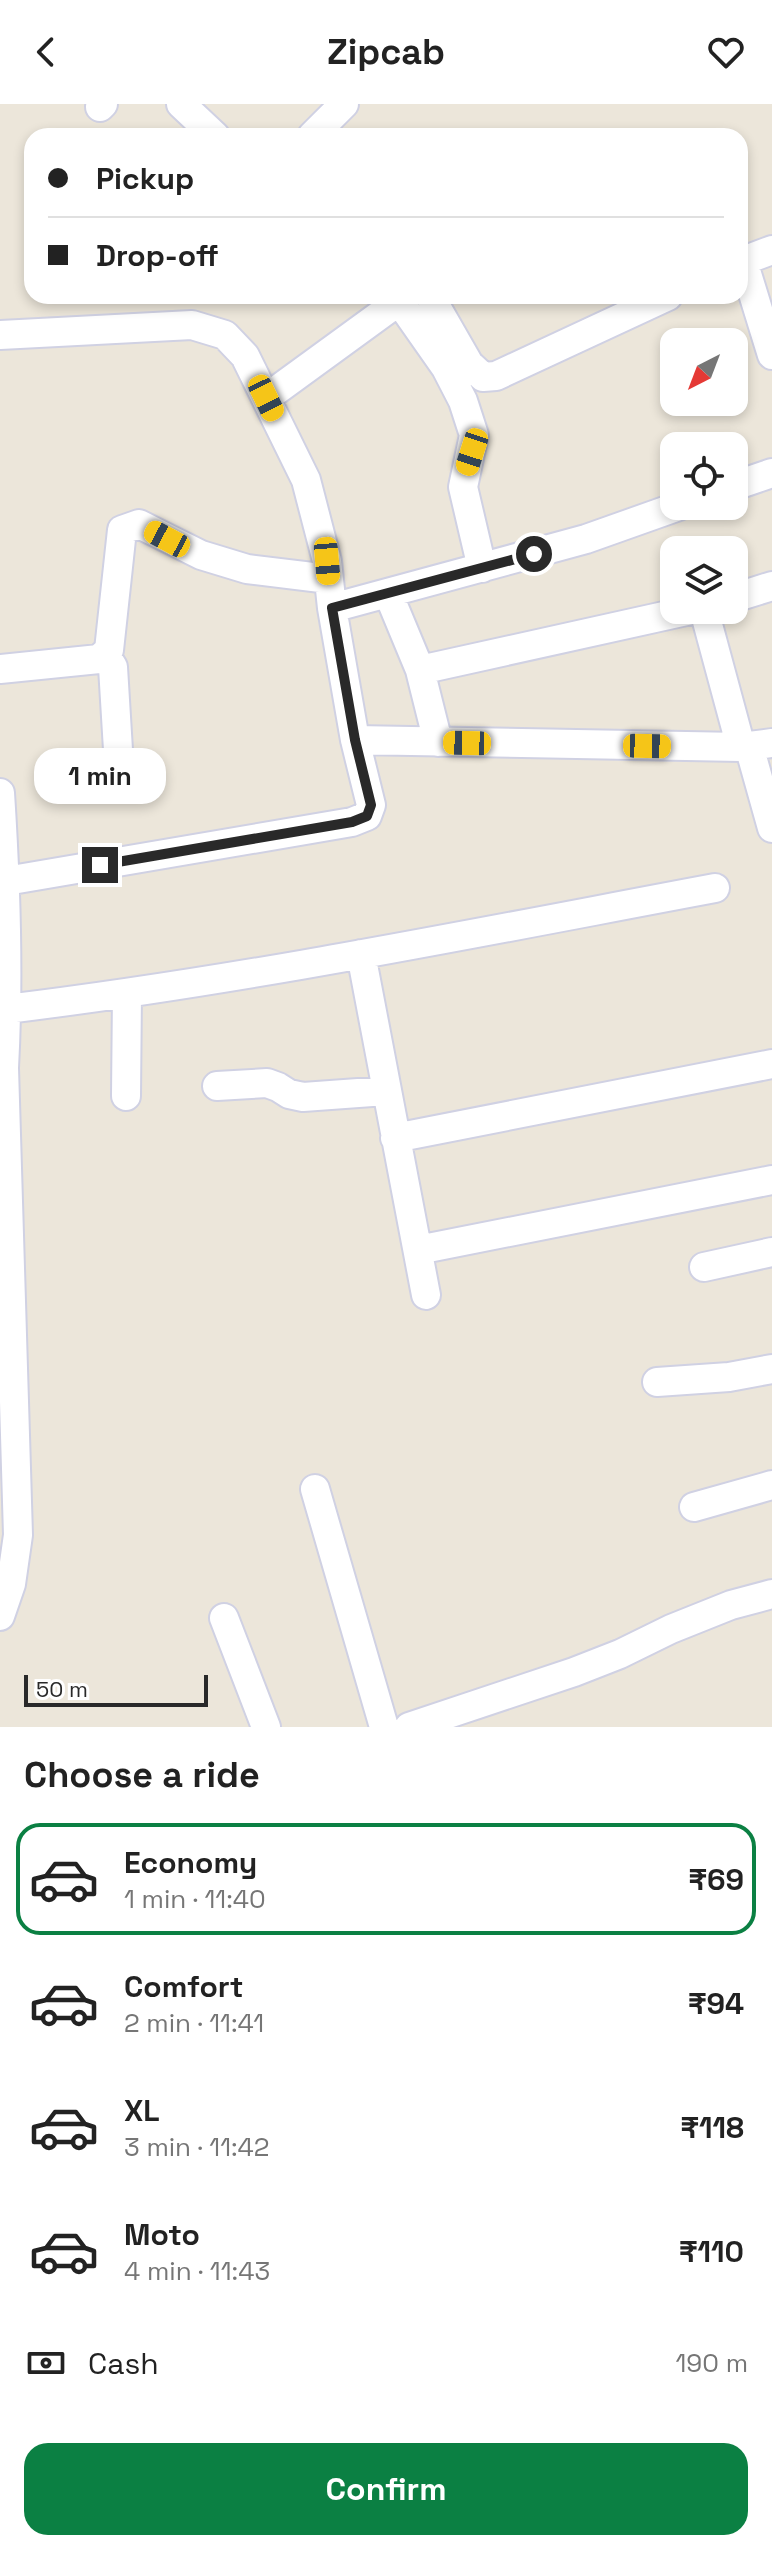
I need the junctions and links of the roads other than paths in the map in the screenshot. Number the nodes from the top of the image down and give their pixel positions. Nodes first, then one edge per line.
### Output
1 (181, 104) edge
2 (344, 104) edge
3 (206, 128) edge
4 (320, 128) edge
5 (772, 250) edge
6 (748, 260) edge
7 (748, 281) edge
8 (394, 304) edge
9 (406, 304) edge
10 (435, 304) edge
11 (651, 304) edge
12 (0, 335) edge
13 (772, 355) edge
14 (266, 398) junction
15 (772, 473) edge
16 (748, 481) edge
17 (660, 513) edge
18 (482, 568) junction
19 (329, 579) junction
20 (772, 586) edge
21 (388, 593) junction
22 (748, 594) edge
23 (332, 608) junction
24 (660, 617) edge
25 (709, 624) edge
26 (105, 654) junction
27 (0, 669) edge
28 (420, 670) junction
29 (355, 740) junction
30 (438, 742) junction
31 (754, 745) edge
32 (118, 750) dead end
33 (0, 793) edge
34 (772, 828) edge
35 (6, 881) junction
36 (715, 888) dead end
37 (361, 954) junction
38 (127, 993) junction
39 (7, 1009) junction
40 (772, 1064) edge
41 (2, 1068) edge
42 (217, 1086) dead end
43 (386, 1091) junction
44 (126, 1096) dead end
45 (395, 1138) junction
46 (772, 1180) edge
47 (418, 1250) junction
48 (772, 1252) edge
49 (4, 1255) edge
50 (704, 1267) dead end
51 (426, 1295) dead end
52 (772, 1369) edge
53 (657, 1382) dead end
54 (8, 1430) edge
55 (772, 1485) edge
56 (315, 1489) dead end
57 (694, 1507) dead end
58 (5, 1585) edge
59 (772, 1594) edge
60 (0, 1616) edge
61 (224, 1618) dead end
62 (266, 1727) edge
63 (384, 1727) edge
64 (409, 1727) edge

1 - 3 street
2 - 4 street
5 - 6 street
7 - 13 street
8 - 14 street
9 - 18 street
10 - 11 street
12 - 14 street
14 - 19 street
15 - 16 street
17 - 18 street
18 - 21 street
19 - 23 street
19 - 26 street
20 - 22 street
21 - 23 street
21 - 28 street
23 - 29 street
24 - 28 street
25 - 31 street
26 - 27 street
26 - 32 street
28 - 30 street
29 - 30 street
29 - 35 street
30 - 31 street
31 - 34 street
33 - 35 street
35 - 39 street
36 - 37 street
37 - 38 street
37 - 43 street
38 - 39 street
38 - 44 street
39 - 41 street
40 - 45 street
41 - 49 street
42 - 43 street
43 - 45 street
45 - 47 street
46 - 47 street
47 - 51 street
48 - 50 street
49 - 54 street
52 - 53 street
54 - 58 street
55 - 57 street
56 - 63 street
58 - 60 street
59 - 64 street
61 - 62 street

